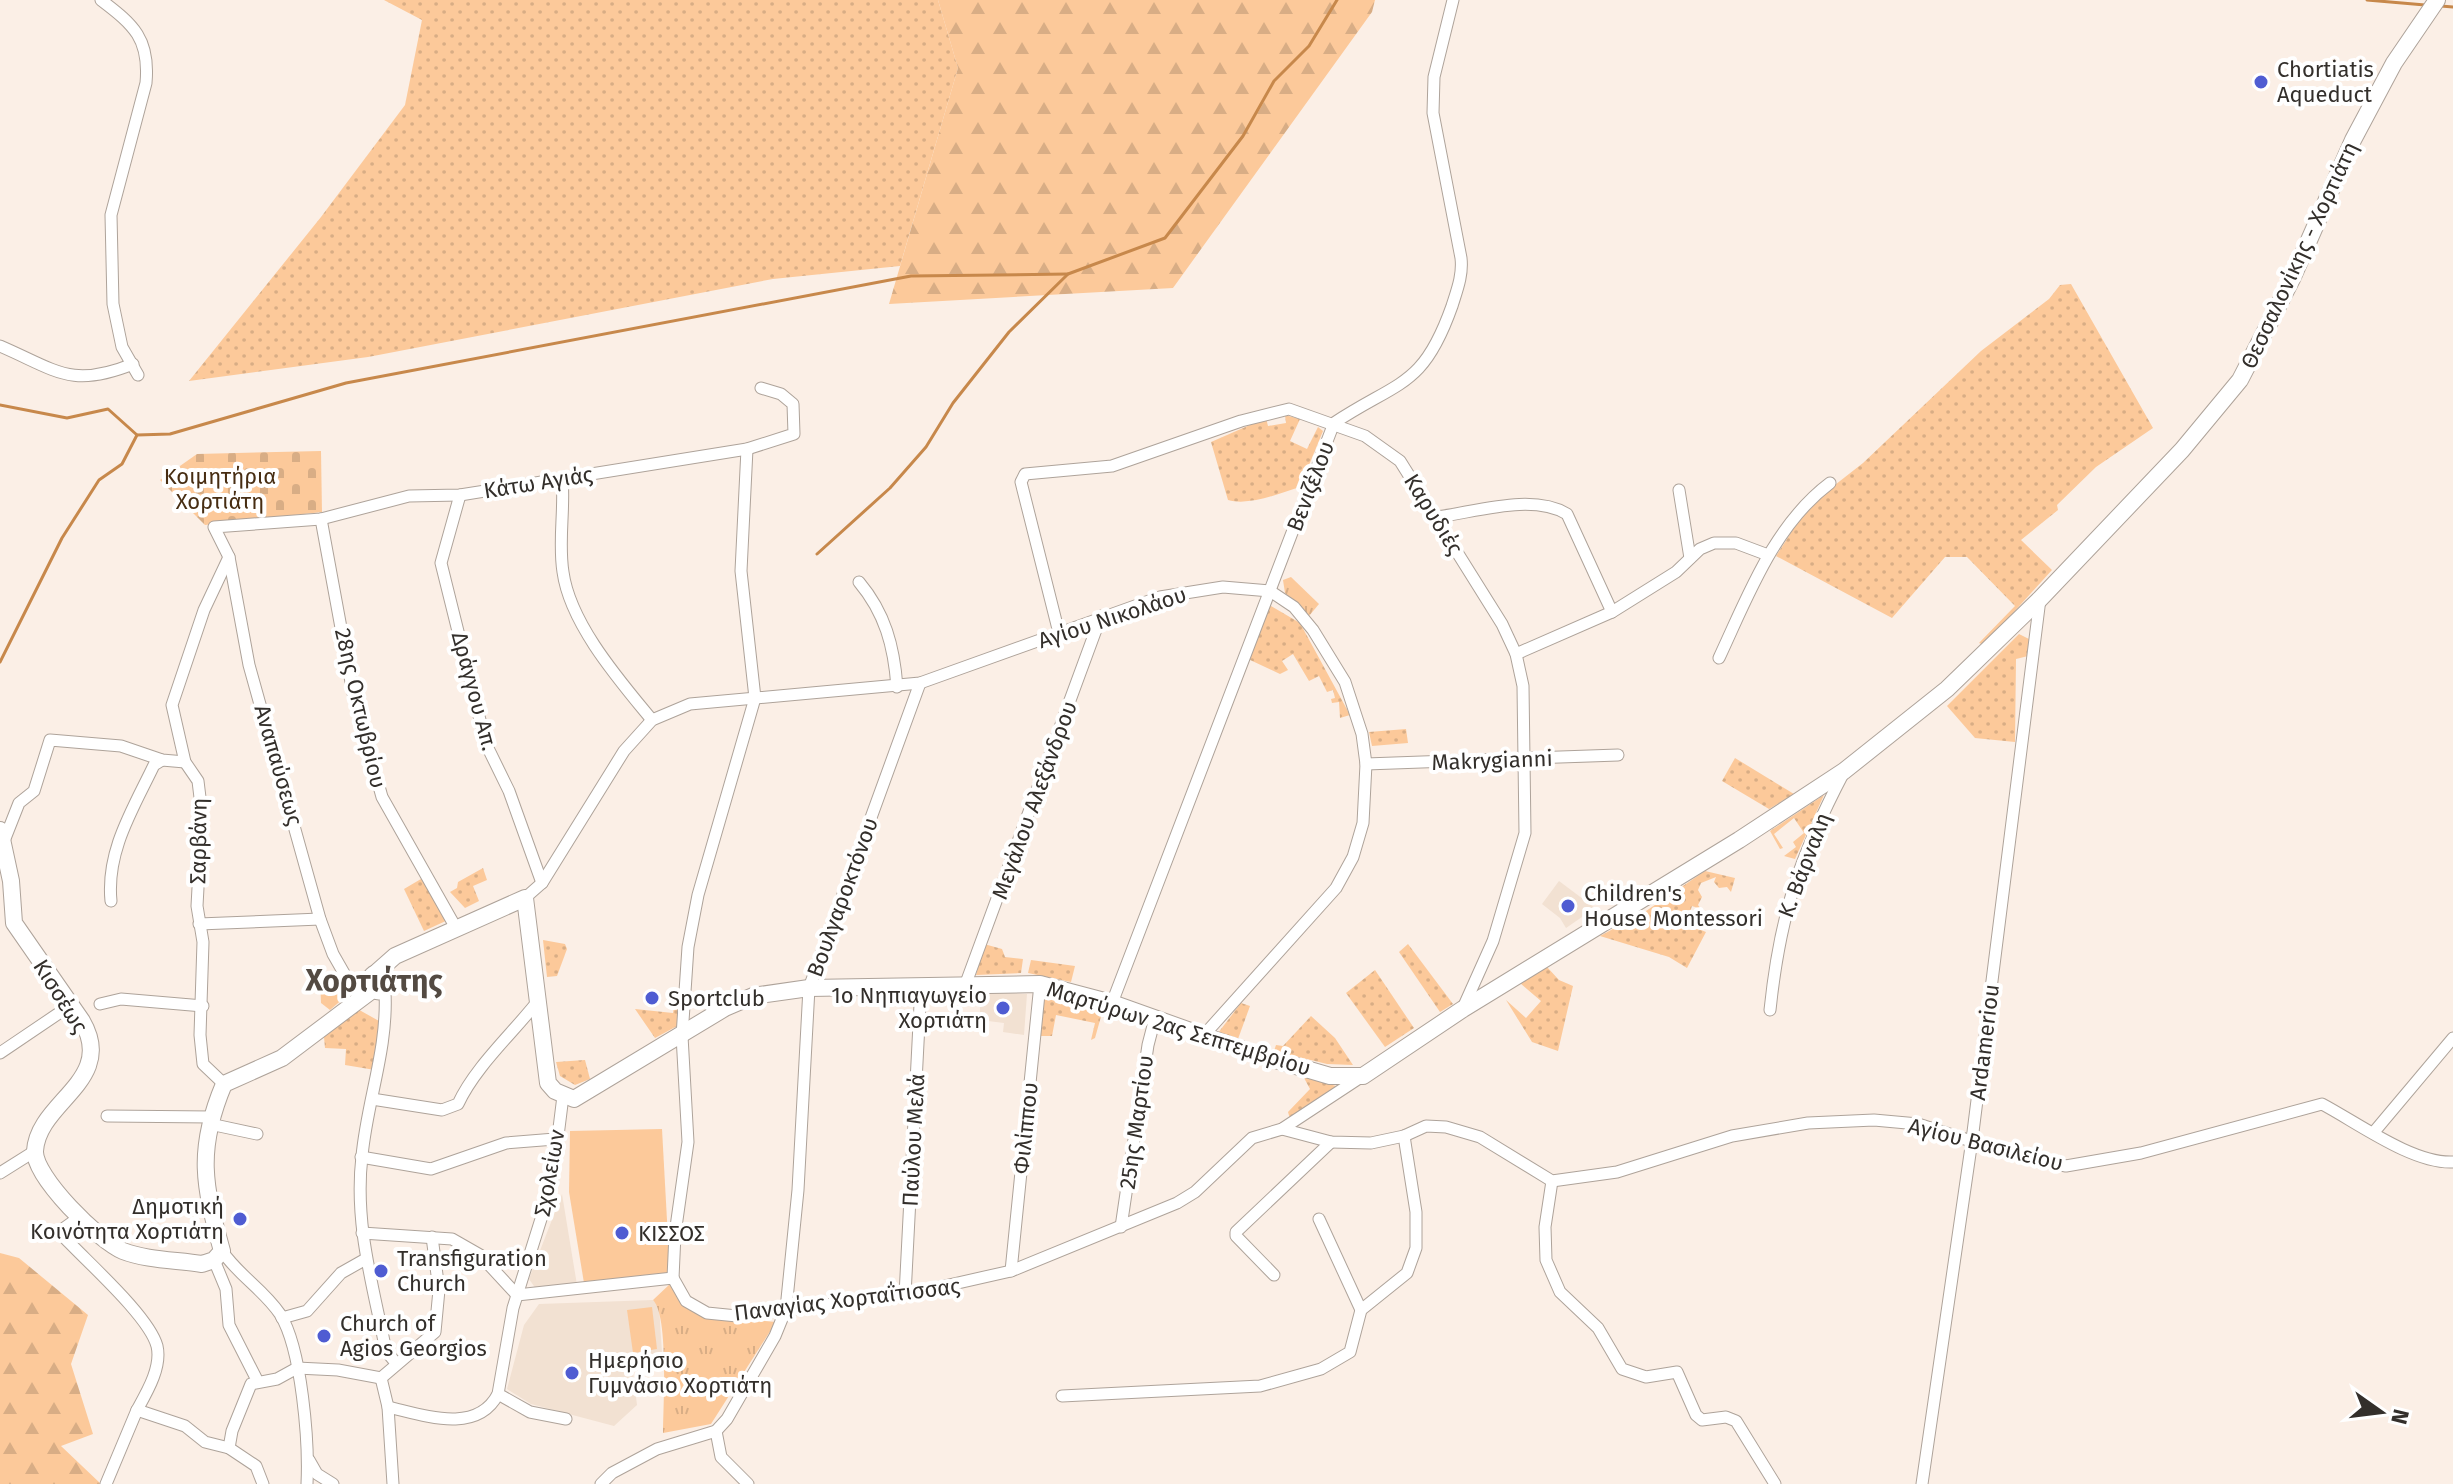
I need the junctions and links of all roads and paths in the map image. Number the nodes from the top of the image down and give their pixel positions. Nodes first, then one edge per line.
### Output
1 (101, 0) edge
2 (1453, 0) edge
3 (2437, 0) edge
4 (0, 346) edge
5 (761, 388) dead end
6 (1334, 423) junction
7 (747, 449) junction
8 (562, 478) junction
9 (1830, 483) dead end
10 (1679, 490) dead end
11 (460, 495) junction
12 (1437, 517) junction
13 (321, 519) junction
14 (214, 527) joint
15 (1768, 555) junction
16 (229, 557) junction
17 (1690, 558) junction
18 (859, 582) dead end
19 (1270, 591) junction
20 (2040, 599) junction
21 (1612, 612) junction
22 (1101, 616) junction
23 (1059, 633) junction
24 (1516, 654) junction
25 (1719, 658) dead end
26 (920, 683) junction
27 (897, 687) junction
28 (755, 698) junction
29 (652, 720) junction
30 (1618, 755) dead end
31 (162, 760) junction
32 (1527, 760) junction
33 (185, 762) junction
34 (1366, 764) junction
35 (1844, 771) junction
36 (2, 836) edge
37 (542, 883) junction
38 (525, 898) junction
39 (111, 901) dead end
40 (320, 919) junction
41 (199, 924) junction
42 (456, 928) junction
43 (375, 983) junction
44 (966, 983) junction
45 (1040, 984) junction
46 (921, 985) junction
47 (809, 988) junction
48 (539, 1000) junction
49 (1112, 1003) junction
50 (100, 1004) dead end
51 (71, 1005) junction
52 (203, 1006) junction
53 (1463, 1009) junction
54 (1770, 1010) dead end
55 (1155, 1018) junction
56 (1204, 1035) junction
57 (682, 1036) junction
58 (2453, 1038) edge
59 (0, 1053) edge
60 (1363, 1076) junction
61 (224, 1084) junction
62 (563, 1096) junction
63 (372, 1099) junction
64 (107, 1116) dead end
65 (210, 1121) junction
66 (1282, 1129) junction
67 (2374, 1132) junction
68 (257, 1134) dead end
69 (1404, 1136) junction
70 (555, 1139) junction
71 (1972, 1140) junction
72 (1331, 1142) junction
73 (35, 1151) junction
74 (361, 1157) junction
75 (2453, 1162) edge
76 (0, 1173) edge
77 (1552, 1181) junction
78 (81, 1216) junction
79 (1319, 1219) dead end
80 (1121, 1227) junction
81 (362, 1233) junction
82 (432, 1237) junction
83 (218, 1256) junction
84 (364, 1260) junction
85 (1011, 1271) junction
86 (1274, 1275) dead end
87 (673, 1278) junction
88 (517, 1295) junction
89 (905, 1295) junction
90 (786, 1309) junction
91 (1361, 1310) junction
92 (282, 1318) junction
93 (396, 1363) junction
94 (297, 1368) junction
95 (381, 1378) junction
96 (257, 1380) junction
97 (498, 1394) junction
98 (1062, 1396) dead end
99 (388, 1407) junction
100 (137, 1410) junction
101 (566, 1419) dead end
102 (716, 1431) junction
103 (229, 1448) junction
104 (308, 1456) junction
105 (106, 1484) edge
106 (263, 1484) edge
107 (307, 1484) edge
108 (333, 1484) edge
109 (393, 1484) edge
110 (601, 1484) edge
111 (748, 1484) edge
112 (1775, 1484) edge
113 (1922, 1484) edge

1 - 4 street
2 - 6 street, Βενιζέλου
3 - 20 street, Θεσσαλονίκης - Χορτιάτη
5 - 7 street, Κάτω Αγιάς
6 - 12 street, Καρυδιές
6 - 19 street, Βενιζέλου
6 - 23 street, Καρυδιές
7 - 8 street, Κάτω Αγιάς
7 - 28 street
8 - 11 street, Κάτω Αγιάς
8 - 29 street
9 - 15 street
10 - 17 street
11 - 13 street, Κάτω Αγιάς
11 - 37 street, Δράγγου Απ.
12 - 21 street
12 - 24 street, Καρυδιές
13 - 14 street, Κάτω Αγιάς
13 - 42 street, 28ης Οκτωβρίου
14 - 16 street, Αναπαύσεως
15 - 17 street
15 - 25 street
16 - 33 street, Σαρβάνη
16 - 40 street, Αναπαύσεως
17 - 21 street
18 - 27 street
19 - 22 street, Αγίου Νικολάου
19 - 34 street
19 - 49 street, Βενιζέλου
20 - 35 street
20 - 71 street, Ardameriou
21 - 24 street
22 - 23 street, Αγίου Νικολάου
22 - 44 street, Μεγάλου Αλεξάνδρου
23 - 26 street, Αγίου Νικολάου
24 - 32 street, Καρυδιές
26 - 27 street, Αγίου Νικολάου
26 - 47 street, Βουλγαροκτόνου
27 - 28 street, Αγίου Νικολάου
28 - 29 street, Αγίου Νικολάου
28 - 57 street
29 - 37 street, Αγίου Νικολάου
30 - 32 street, Makrygianni
31 - 33 street
31 - 36 street
31 - 39 street
32 - 34 street, Makrygianni
32 - 53 street, Καρυδιές
33 - 41 street, Σαρβάνη
34 - 56 street
35 - 53 street
35 - 54 street, Κ. Βάρναλη
36 - 51 street, Κισσέως
37 - 38 street, Αγίου Νικολάου
38 - 42 street
38 - 48 street
40 - 41 street
40 - 43 street, Αναπαύσεως
41 - 52 street, Σαρβάνη
42 - 43 street
43 - 61 street
43 - 63 street
44 - 45 street, Μαρτύρων 2ας Σεπτεμβρίου
44 - 46 street, Μαρτύρων 2ας Σεπτεμβρίου
45 - 49 street, Μαρτύρων 2ας Σεπτεμβρίου
45 - 85 street, Φιλίππου
46 - 47 street, Μαρτύρων 2ας Σεπτεμβρίου
46 - 89 street, Παύλου Μελά
47 - 57 street, Μαρτύρων 2ας Σεπτεμβρίου
47 - 90 street, Βουλγαροκτόνου
48 - 62 street
48 - 63 street
49 - 55 street, Μαρτύρων 2ας Σεπτεμβρίου
50 - 52 street
51 - 59 street
51 - 73 street, Κισσέως
52 - 61 street, Σαρβάνη
53 - 60 street
55 - 56 street, Μαρτύρων 2ας Σεπτεμβρίου
55 - 80 street, 25ης Μαρτίου
56 - 60 street, Μαρτύρων 2ας Σεπτεμβρίου
57 - 62 street, Μαρτύρων 2ας Σεπτεμβρίου
57 - 87 street
58 - 67 street
60 - 66 street, Παναγίας Χορταΐτισσας
61 - 65 street
62 - 70 street, Σχολείων
63 - 74 street
64 - 65 street
65 - 68 street
65 - 83 street
66 - 72 street
66 - 80 street, Παναγίας Χορταΐτισσας
67 - 71 street, Αγίου Βασιλείου
67 - 75 street, Αγίου Βασιλείου
69 - 72 street
69 - 77 street
69 - 91 street
70 - 74 street
70 - 88 street, Σχολείων
71 - 77 street, Αγίου Βασιλείου
71 - 113 street, Ardameriou
72 - 86 street
73 - 76 street
73 - 78 street
74 - 81 street
77 - 112 street
78 - 83 street
78 - 100 street
79 - 91 street
80 - 85 street, Παναγίας Χορταΐτισσας
81 - 82 street
81 - 84 street
82 - 88 street
82 - 93 street
83 - 92 street
83 - 96 street
84 - 92 street
84 - 93 street
85 - 89 street, Παναγίας Χορταΐτισσας
87 - 88 street
87 - 90 street, Παναγίας Χορταΐτισσας
88 - 97 street, Σχολείων
89 - 90 street, Παναγίας Χορταΐτισσας
90 - 102 street, Βουλγαροκτόνου
91 - 98 street
92 - 94 street
93 - 95 street
94 - 95 street
94 - 96 street
94 - 104 street
95 - 99 street
96 - 103 street
97 - 99 street
97 - 101 street
99 - 109 street
100 - 103 street
100 - 105 street
102 - 110 street
102 - 111 street
103 - 106 street
104 - 107 street
104 - 108 street

